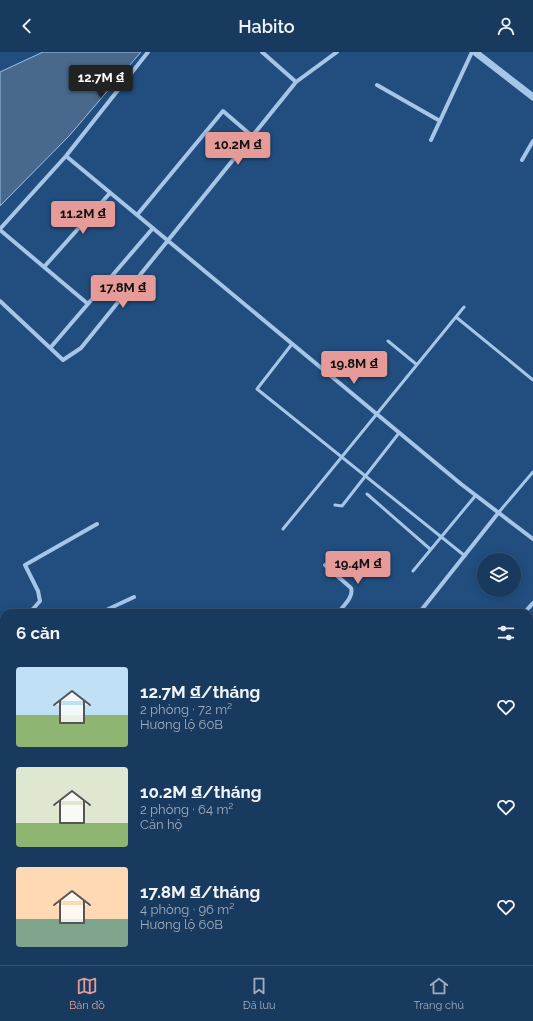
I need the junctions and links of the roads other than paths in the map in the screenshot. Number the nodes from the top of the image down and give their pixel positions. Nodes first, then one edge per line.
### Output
1 (148, 52) edge
2 (262, 52) edge
3 (337, 52) edge
4 (474, 52) edge
5 (296, 82) junction
6 (377, 84) dead end
7 (533, 97) edge
8 (440, 121) junction
9 (252, 136) junction
10 (430, 140) dead end
11 (533, 141) edge
12 (66, 156) junction
13 (522, 160) dead end
14 (110, 193) junction
15 (138, 216) junction
16 (153, 228) junction
17 (0, 229) edge
18 (167, 241) junction
19 (44, 267) junction
20 (0, 301) edge
21 (88, 304) junction
22 (464, 308) dead end
23 (456, 317) junction
24 (388, 341) dead end
25 (292, 344) junction
26 (51, 347) junction
27 (416, 364) junction
28 (533, 380) edge
29 (377, 414) junction
30 (399, 433) junction
31 (342, 456) junction
32 (533, 472) edge
33 (366, 475) junction
34 (367, 494) dead end
35 (476, 495) junction
36 (335, 505) dead end
37 (499, 512) junction
38 (97, 524) dead end
39 (283, 529) dead end
40 (441, 537) junction
41 (533, 539) edge
42 (430, 549) junction
43 (465, 556) junction
44 (325, 565) dead end
45 (413, 571) dead end
46 (134, 597) dead end
47 (35, 609) edge
48 (108, 609) edge
49 (341, 609) edge
50 (423, 609) edge

1 - 12 street
2 - 5 street
3 - 5 street
4 - 7 street
4 - 8 street
5 - 9 street
6 - 8 street
8 - 10 street
9 - 15 street
9 - 18 street
11 - 13 street
12 - 14 street
12 - 17 street
14 - 15 street
14 - 19 street
15 - 16 street
16 - 18 street
16 - 21 street
17 - 19 street
18 - 25 street
18 - 26 street
19 - 21 street
20 - 26 street
21 - 26 street
22 - 23 lane
23 - 27 lane
23 - 28 lane
24 - 27 lane
25 - 29 street
25 - 31 lane
27 - 29 lane
29 - 30 street
29 - 31 lane
30 - 33 lane
30 - 35 street
31 - 33 lane
31 - 39 lane
32 - 37 lane
33 - 36 lane
33 - 40 lane
34 - 42 lane
35 - 37 street
35 - 40 lane
37 - 41 street
37 - 43 street
38 - 47 street
40 - 42 lane
40 - 43 lane
42 - 45 lane
43 - 50 street
44 - 49 street
46 - 48 street

